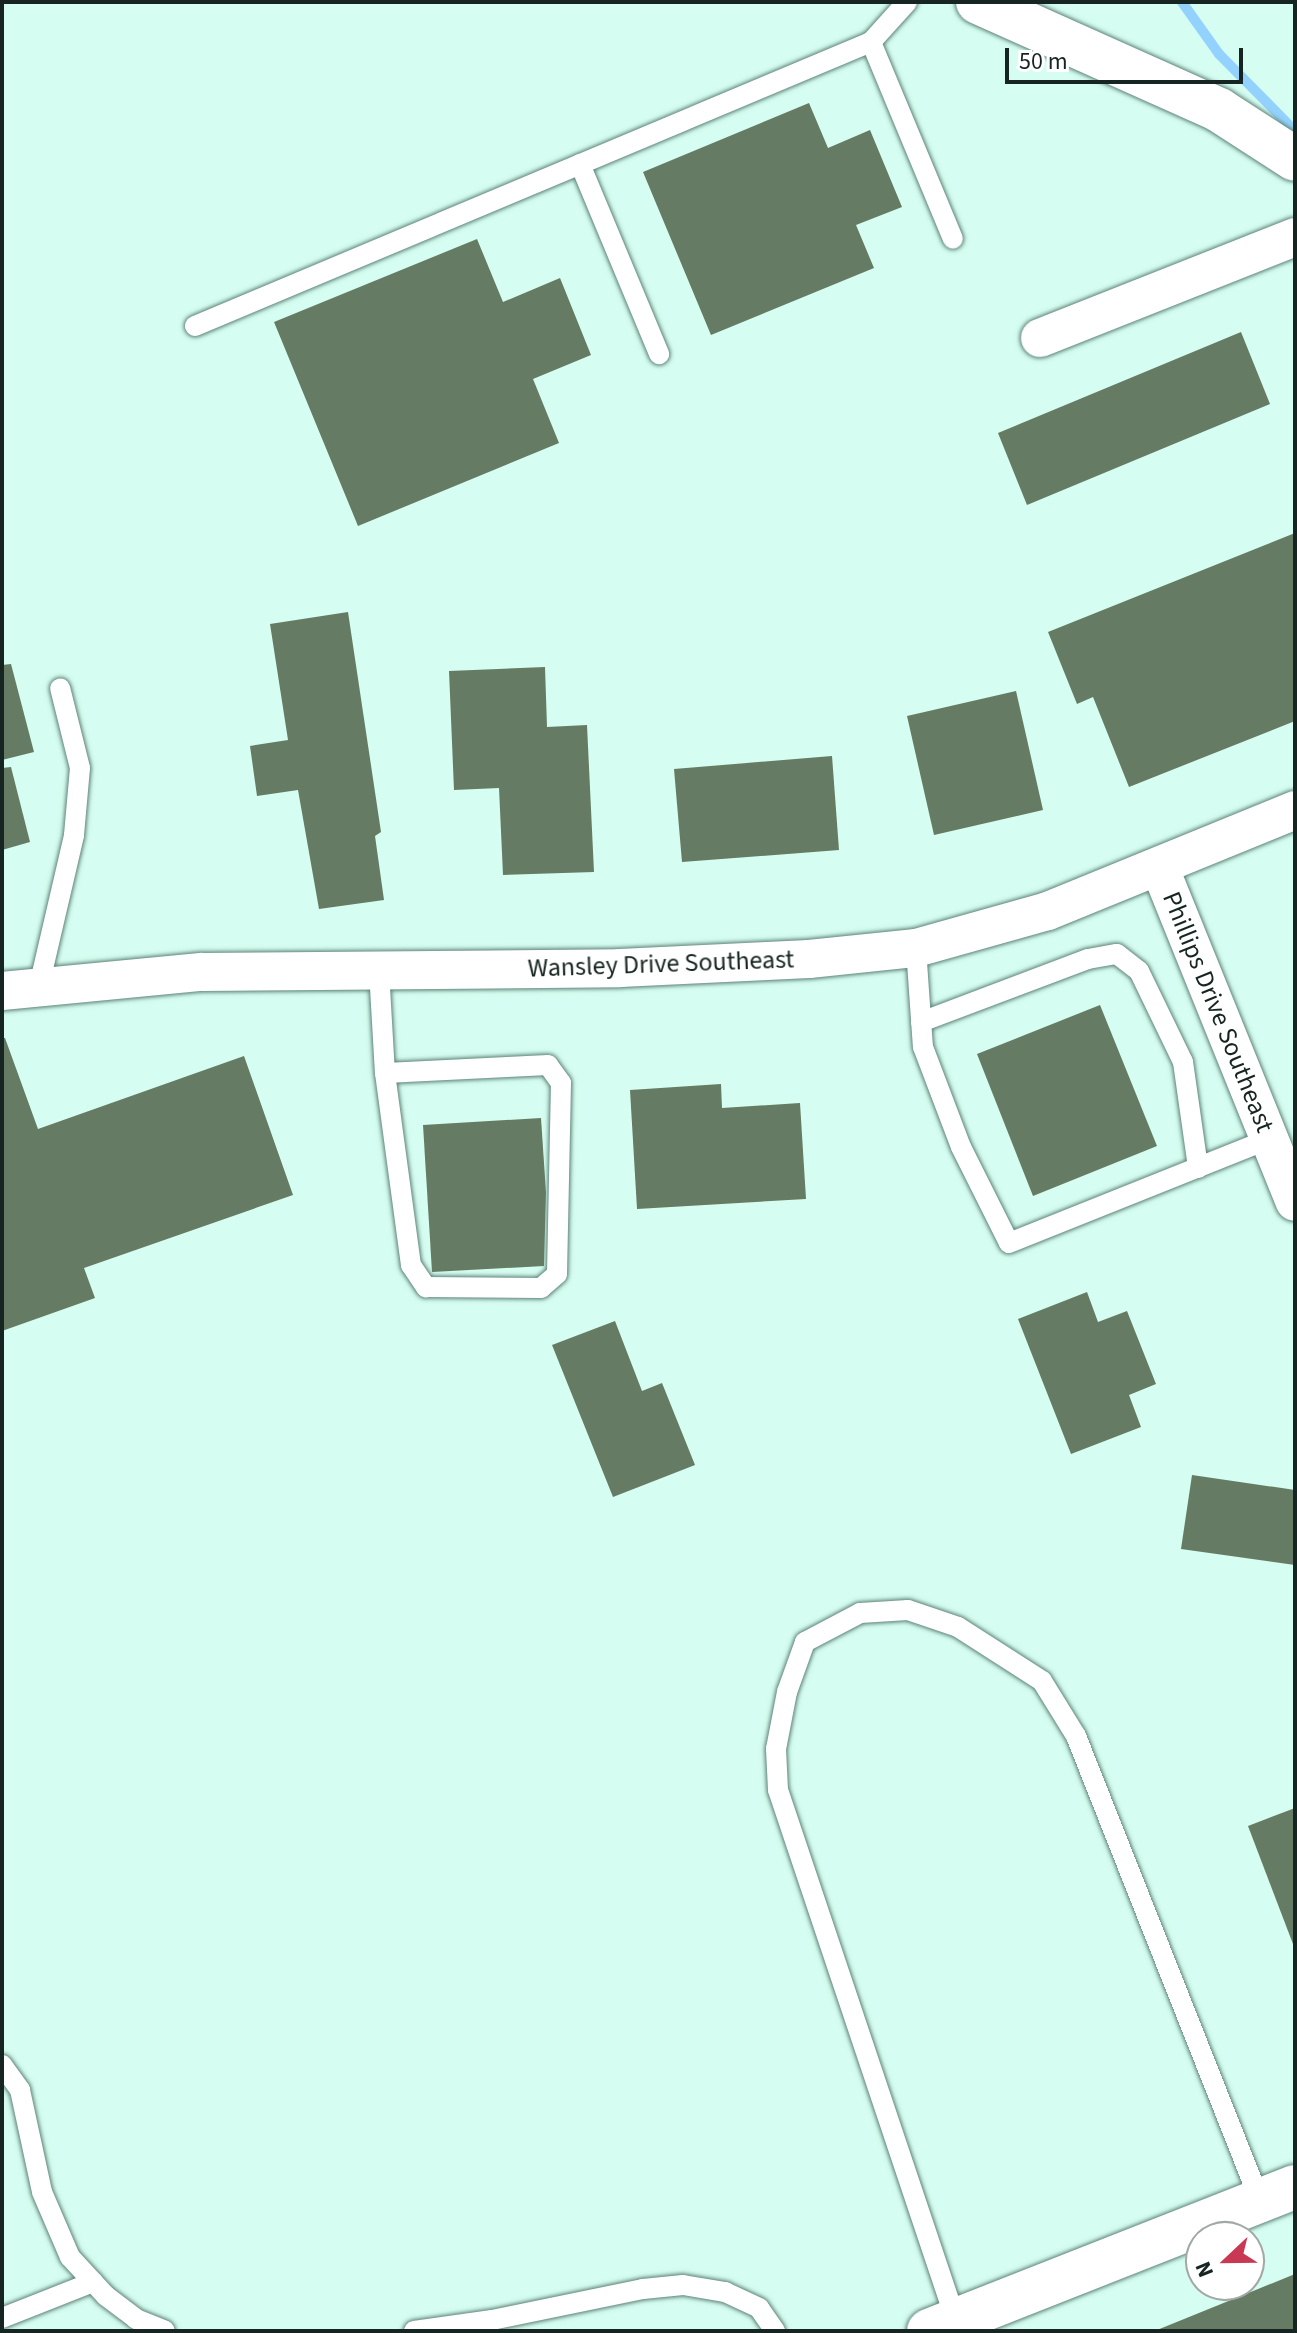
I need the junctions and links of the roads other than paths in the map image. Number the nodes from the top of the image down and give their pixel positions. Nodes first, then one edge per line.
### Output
1 (907, 2) edge
2 (978, 2) edge
3 (871, 42) junction
4 (1295, 159) edge
5 (580, 164) junction
6 (1295, 237) edge
7 (953, 239) dead end
8 (195, 326) dead end
9 (1040, 338) dead end
10 (659, 354) dead end
11 (60, 688) dead end
12 (1295, 810) edge
13 (1159, 866) junction
14 (916, 948) junction
15 (379, 970) junction
16 (20, 989) edge
17 (921, 1022) junction
18 (385, 1073) junction
19 (1269, 1139) junction
20 (1198, 1168) junction
21 (1295, 1202) edge
22 (2, 2065) edge
23 (1278, 2194) edge
24 (93, 2282) junction
25 (2, 2318) edge
26 (943, 2326) edge
27 (165, 2331) edge
28 (414, 2331) edge
29 (775, 2331) edge

1 - 3 lane
2 - 4 street
3 - 5 lane
3 - 7 lane
5 - 8 lane
5 - 10 lane
6 - 9 street
11 - 16 lane
12 - 13 street, Wansley Drive Southeast
13 - 14 street, Wansley Drive Southeast
13 - 19 street, Phillips Drive Southeast
14 - 15 street, Wansley Drive Southeast
14 - 17 lane
15 - 16 street, Wansley Drive Southeast
15 - 18 lane
17 - 20 lane
17 - 20 lane
18 - 18 lane
19 - 20 lane
19 - 21 street, Phillips Drive Southeast
22 - 24 lane
23 - 26 street
23 - 26 lane
24 - 25 lane
24 - 27 lane
28 - 29 lane

